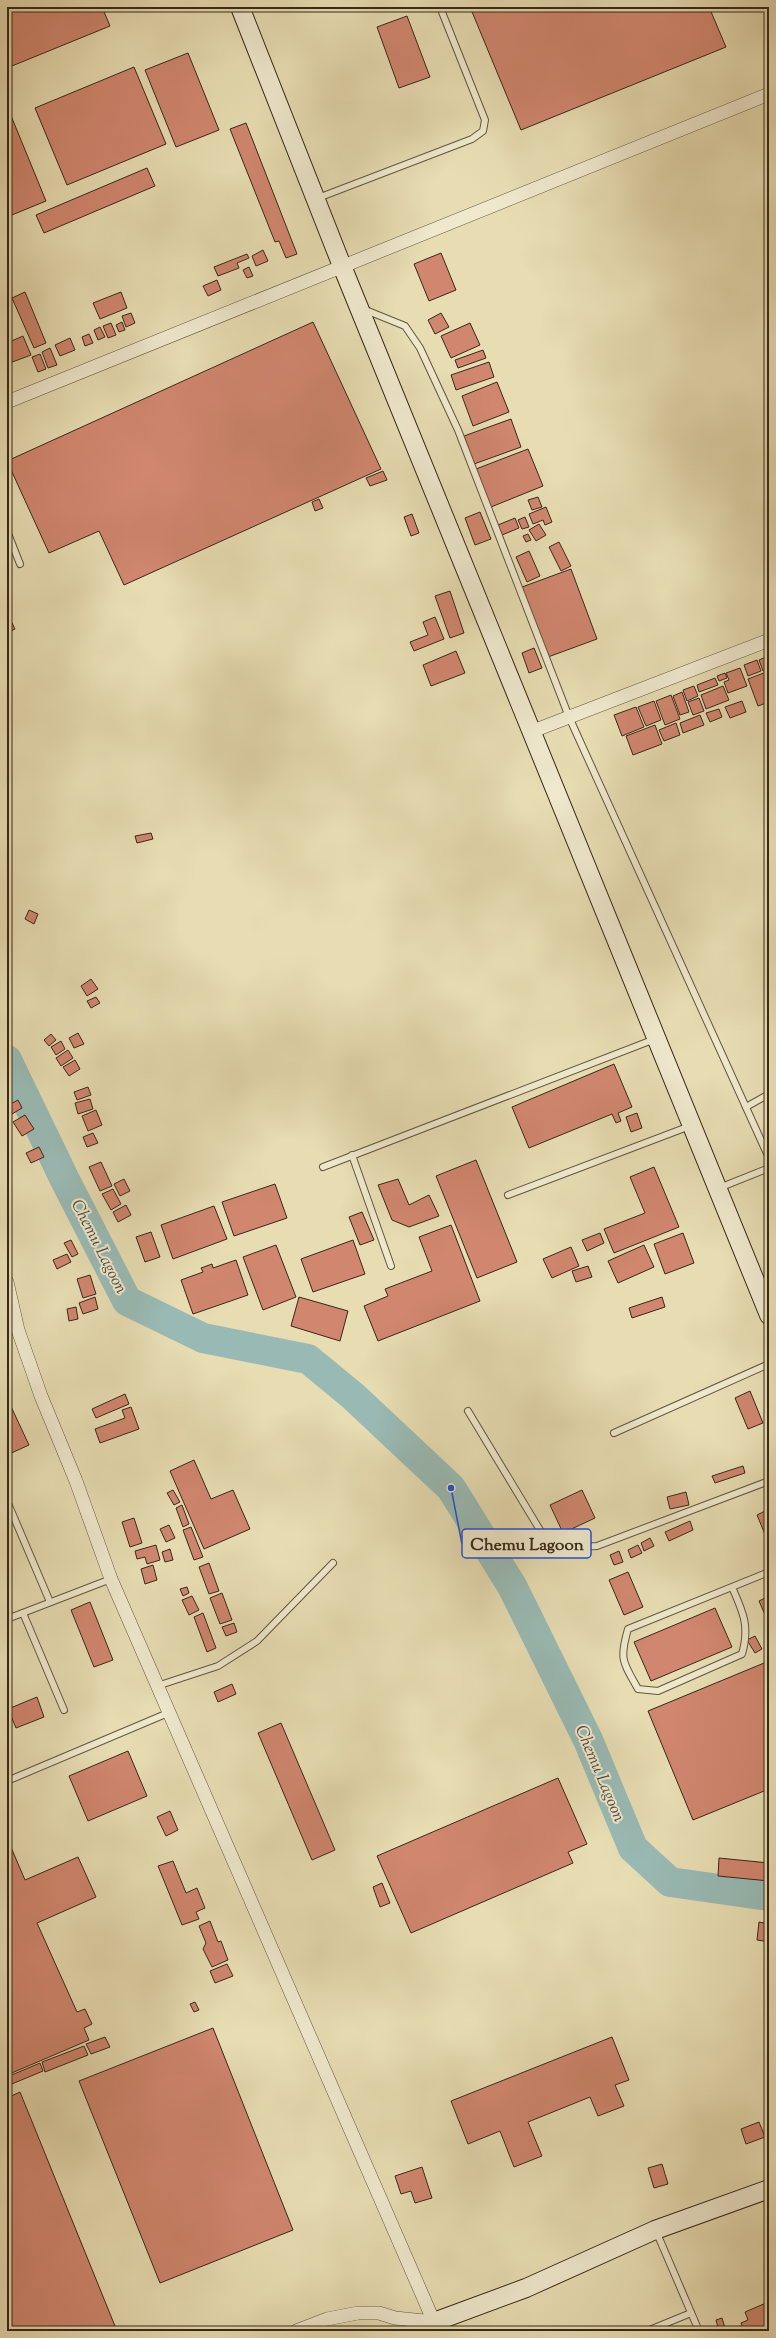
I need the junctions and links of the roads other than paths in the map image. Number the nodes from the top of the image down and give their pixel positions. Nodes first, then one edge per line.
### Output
1 (240, 7) edge
2 (440, 7) edge
3 (769, 94) edge
4 (316, 199) junction
5 (342, 266) junction
6 (360, 307) junction
7 (7, 402) edge
8 (7, 531) edge
9 (20, 564) dead end
10 (769, 640) edge
11 (569, 717) junction
12 (532, 731) junction
13 (657, 1038) junction
14 (769, 1094) edge
15 (746, 1106) junction
16 (692, 1126) junction
17 (352, 1155) junction
18 (769, 1158) edge
19 (323, 1167) dead end
20 (769, 1168) edge
21 (718, 1188) junction
22 (508, 1195) dead end
23 (391, 1266) dead end
24 (7, 1282) edge
25 (769, 1315) edge
26 (769, 1364) edge
27 (468, 1411) dead end
28 (614, 1433) dead end
29 (769, 1481) edge
30 (7, 1501) edge
31 (333, 1564) dead end
32 (769, 1572) edge
33 (111, 1579) junction
34 (732, 1587) junction
35 (50, 1602) junction
36 (23, 1613) junction
37 (7, 1619) edge
38 (157, 1686) junction
39 (64, 1710) dead end
40 (168, 1713) junction
41 (7, 1781) edge
42 (769, 2189) edge
43 (655, 2230) junction
44 (691, 2313) junction
45 (436, 2327) edge
46 (296, 2331) edge
47 (647, 2331) edge
48 (699, 2331) edge

1 - 4 street
2 - 4 lane
3 - 5 street
4 - 5 street
5 - 6 street
5 - 7 street
6 - 11 lane
6 - 12 street
8 - 9 lane
10 - 11 street
11 - 12 street
11 - 15 lane
12 - 13 street
13 - 16 street
13 - 17 lane
14 - 15 lane
15 - 18 lane
16 - 21 street
16 - 22 lane
17 - 19 lane
17 - 23 lane
20 - 21 lane
21 - 25 street
24 - 33 street
26 - 28 lane
27 - 29 lane
30 - 35 lane
31 - 38 lane
32 - 34 lane
33 - 35 lane
33 - 38 street
34 - 34 lane
35 - 36 lane
36 - 37 lane
36 - 39 lane
38 - 40 street
40 - 41 lane
40 - 45 street
42 - 43 street
43 - 44 lane
43 - 45 street
44 - 47 lane
44 - 48 lane
45 - 46 street

